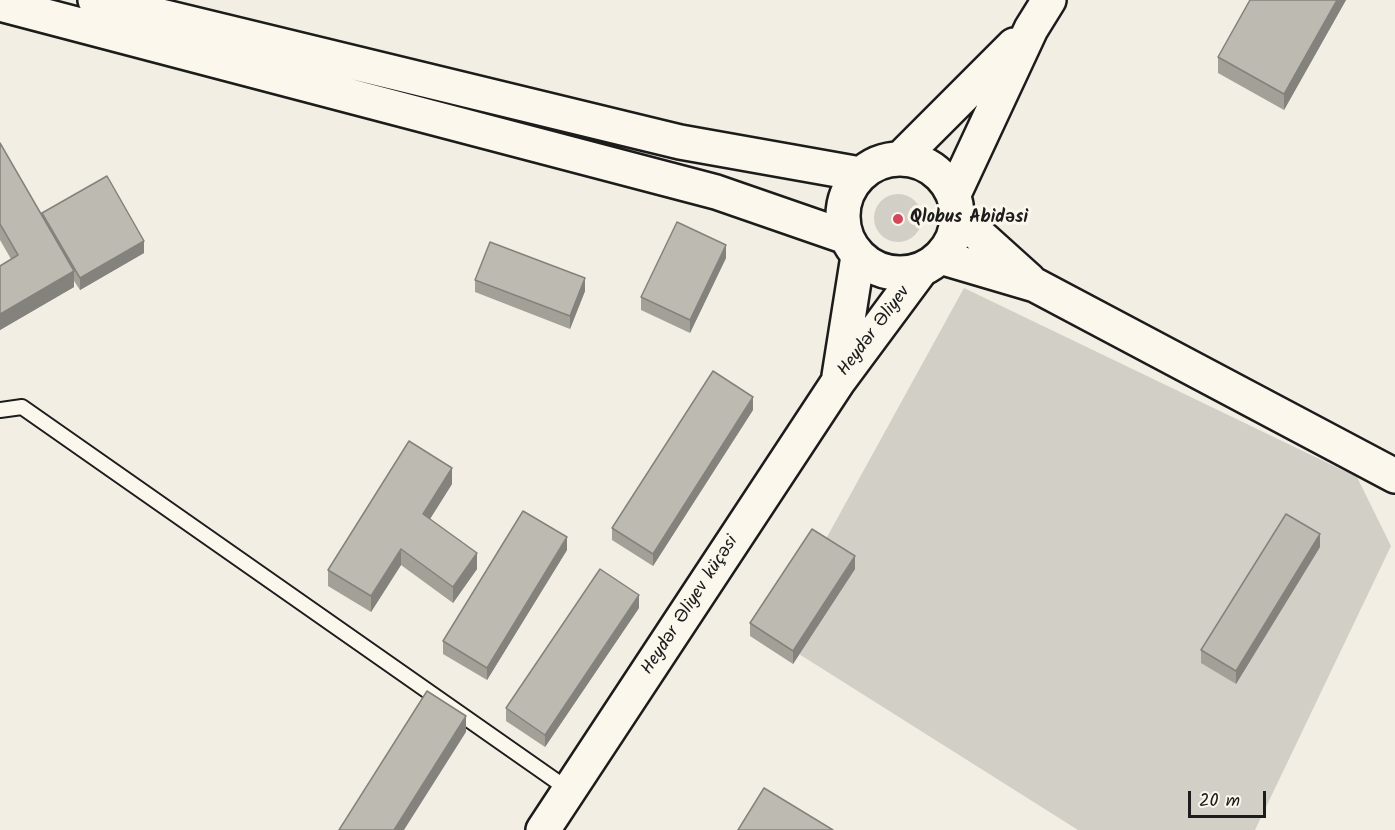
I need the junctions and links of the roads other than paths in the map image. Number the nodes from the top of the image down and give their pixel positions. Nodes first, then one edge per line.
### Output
1 (95, 0) edge
2 (1049, 0) edge
3 (0, 4) edge
4 (1031, 28) junction
5 (901, 158) junction
6 (860, 174) junction
7 (956, 205) junction
8 (852, 246) junction
9 (931, 263) junction
10 (1035, 285) junction
11 (838, 382) junction
12 (0, 410) edge
13 (1395, 476) edge
14 (569, 790) junction
15 (543, 830) edge

1 - 6 main road
2 - 4 main road
3 - 8 main road
4 - 5 main road
4 - 7 main road
5 - 6 main road
5 - 7 main road
6 - 8 main road
7 - 9 main road
7 - 10 main road
8 - 9 main road
8 - 11 main road, Heydər Əliyev
9 - 10 main road
9 - 11 main road, Heydər Əliyev
10 - 13 main road
11 - 14 main road, Heydər Əliyev küçəsi
12 - 14 lane
14 - 15 main road, Heydər Əliyev küçəsi

